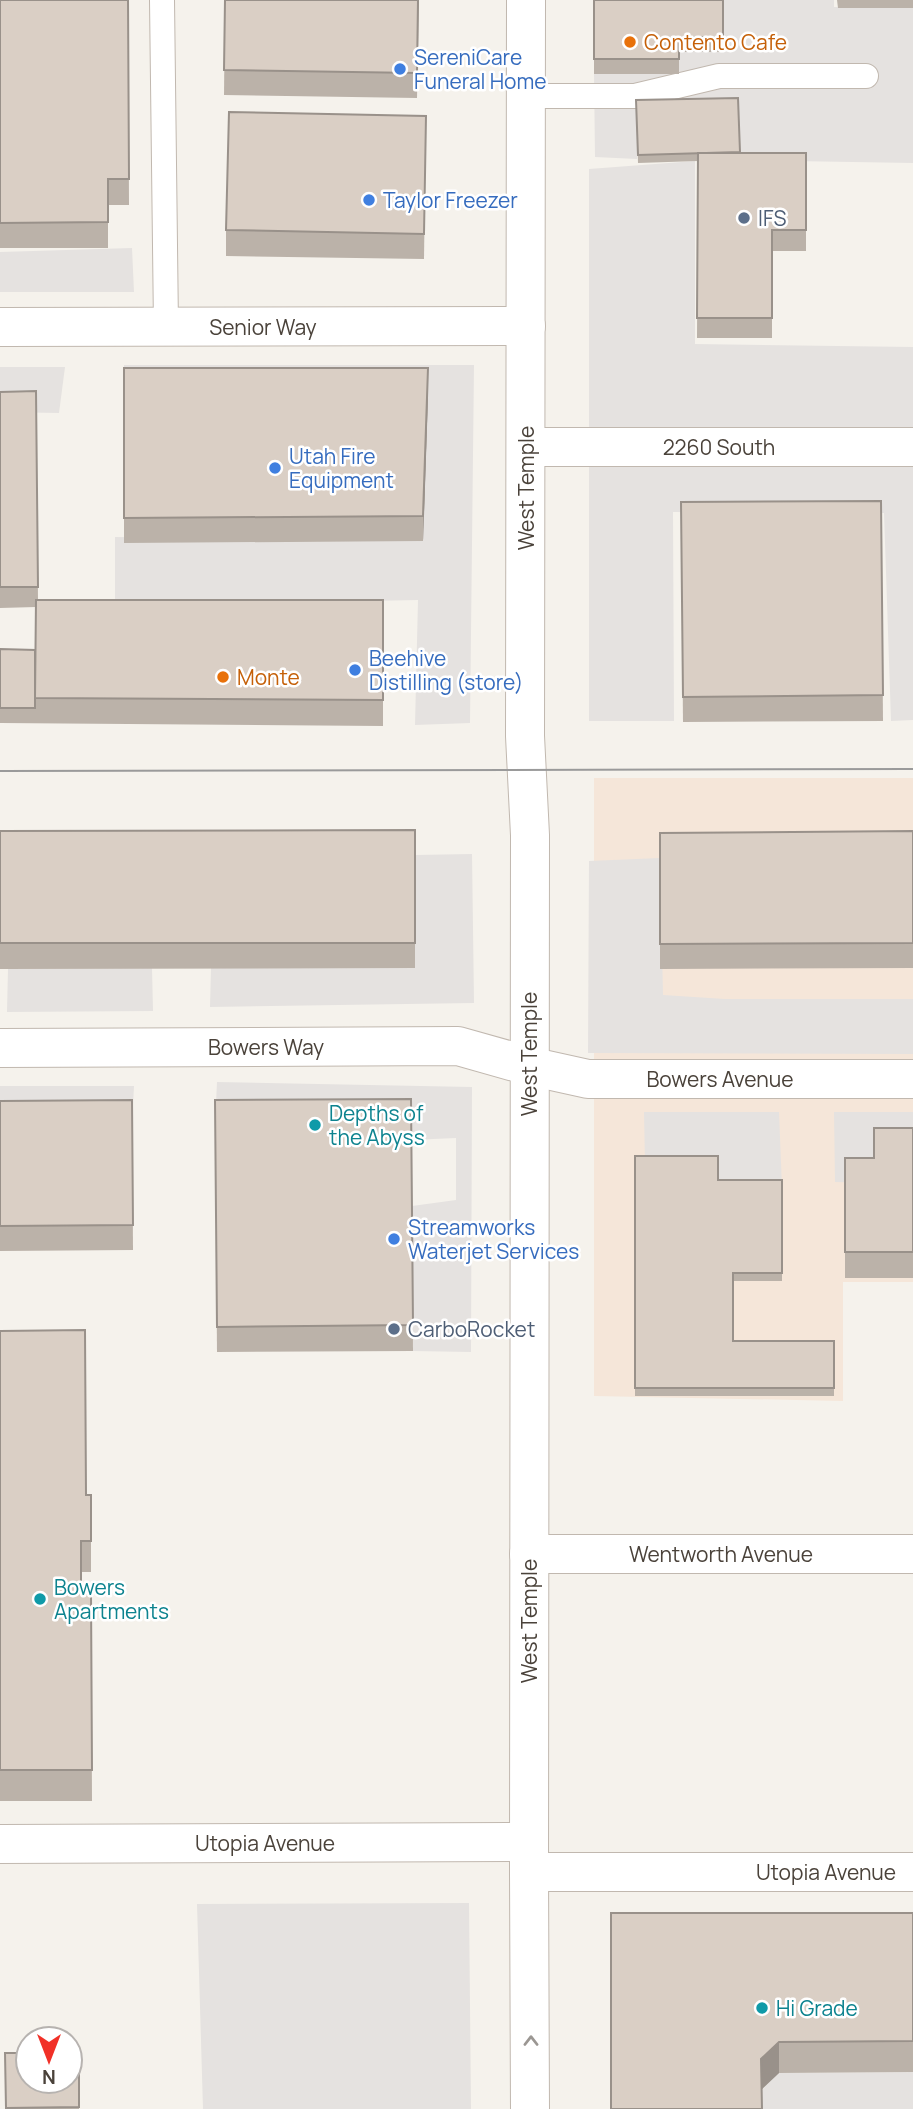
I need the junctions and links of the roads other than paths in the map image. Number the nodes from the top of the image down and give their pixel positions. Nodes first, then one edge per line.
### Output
1 (162, 0) edge
2 (526, 0) edge
3 (866, 76) dead end
4 (526, 96) junction
5 (526, 326) junction
6 (0, 327) edge
7 (166, 327) junction
8 (526, 447) junction
9 (913, 447) edge
10 (0, 1048) edge
11 (529, 1066) junction
12 (913, 1079) edge
13 (528, 1554) junction
14 (913, 1554) edge
15 (0, 1844) edge
16 (529, 1857) junction
17 (913, 1872) edge
18 (530, 2109) edge

1 - 7 lane
2 - 4 street, West Temple
3 - 4 lane
4 - 5 street, West Temple
5 - 7 street, Senior Way
5 - 8 street, West Temple
6 - 7 street, Senior Way
8 - 9 street, 2260 South
8 - 11 street, West Temple
10 - 11 street, Bowers Way
11 - 12 street, Bowers Avenue
11 - 13 street, West Temple
13 - 14 street, Wentworth Avenue
13 - 16 street, West Temple
15 - 16 street, Utopia Avenue
16 - 17 street, Utopia Avenue
18 -> 16 street, West Temple

